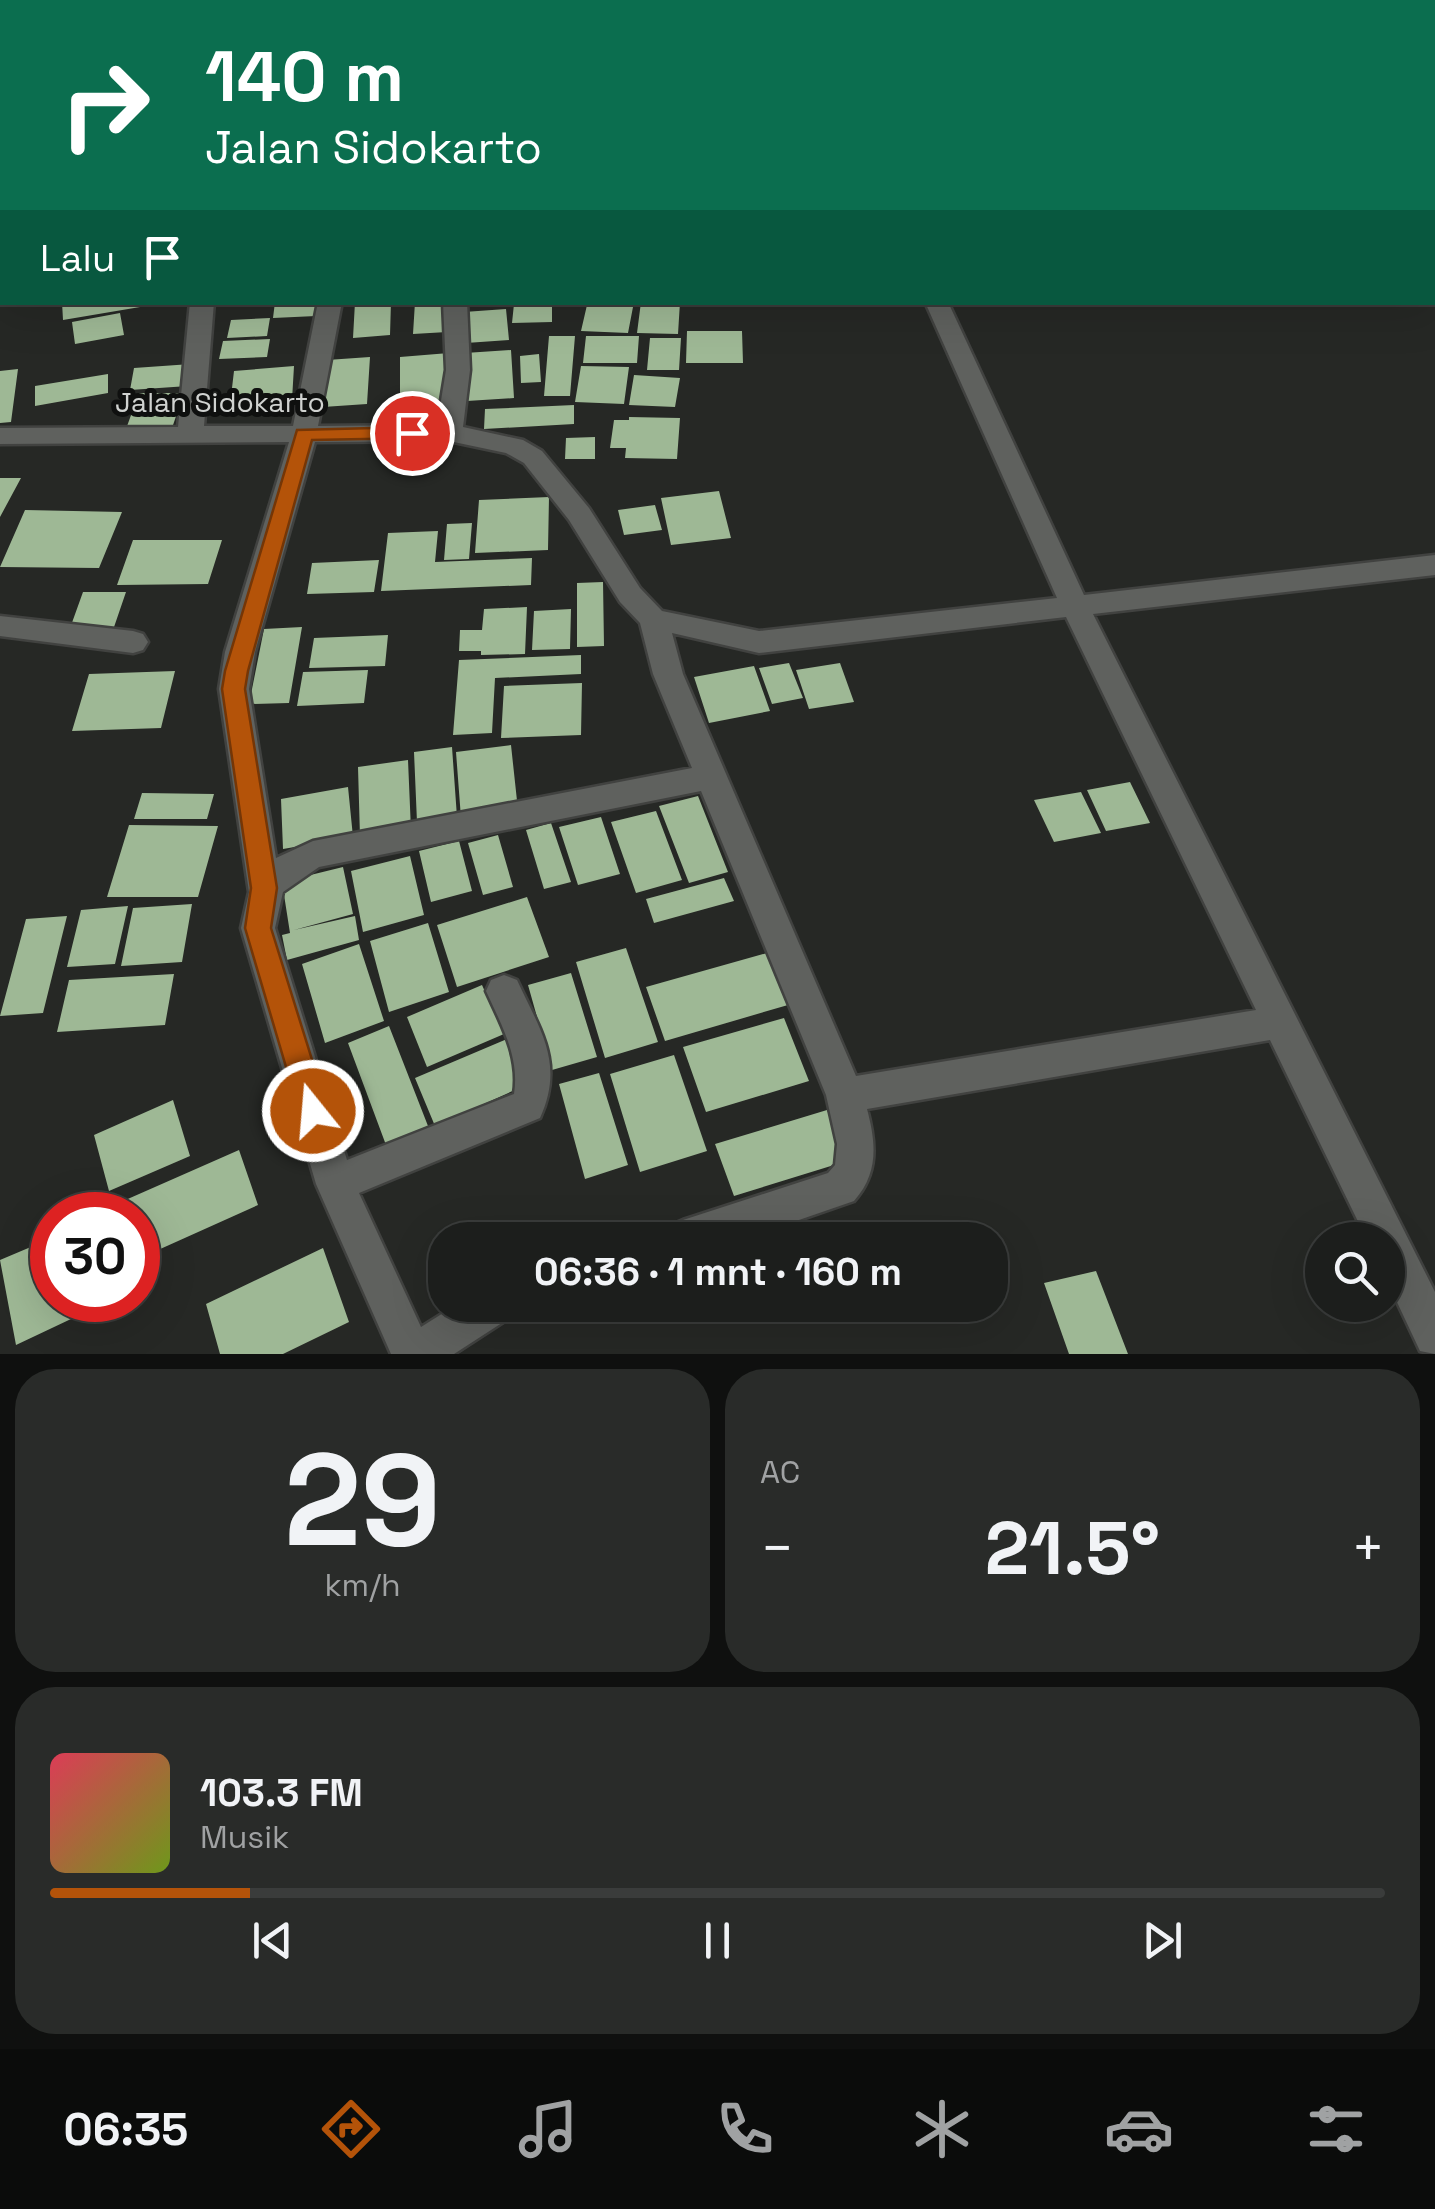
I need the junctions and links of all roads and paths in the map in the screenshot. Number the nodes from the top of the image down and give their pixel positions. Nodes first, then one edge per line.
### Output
1 (202, 305) edge
2 (329, 305) edge
3 (454, 305) edge
4 (937, 305) edge
5 (448, 433) junction
6 (190, 434) junction
7 (304, 434) junction
8 (0, 436) edge
9 (1435, 565) edge
10 (1075, 608) junction
11 (653, 619) junction
12 (0, 626) edge
13 (133, 642) dead end
14 (714, 776) junction
15 (264, 888) junction
16 (504, 991) dead end
17 (1282, 1022) junction
18 (845, 1095) junction
19 (335, 1184) junction
20 (737, 1222) edge
21 (466, 1322) edge
22 (1435, 1336) edge
23 (414, 1354) edge

1 - 6 street
2 - 7 street
3 - 5 street
4 - 10 street
5 - 7 street, Jalan Sidokarto
5 - 11 street, Jalan Sidokarto
6 - 7 street, Jalan Sidokarto
6 - 8 street, Jalan Sidokarto
7 - 15 street
9 - 10 street
10 - 11 street
10 - 17 street
11 - 14 street
12 - 13 street
14 - 15 street
14 - 18 street
15 - 19 street
16 - 19 street
17 - 18 street
17 - 22 street
18 - 20 street
19 - 23 street
21 - 23 street

